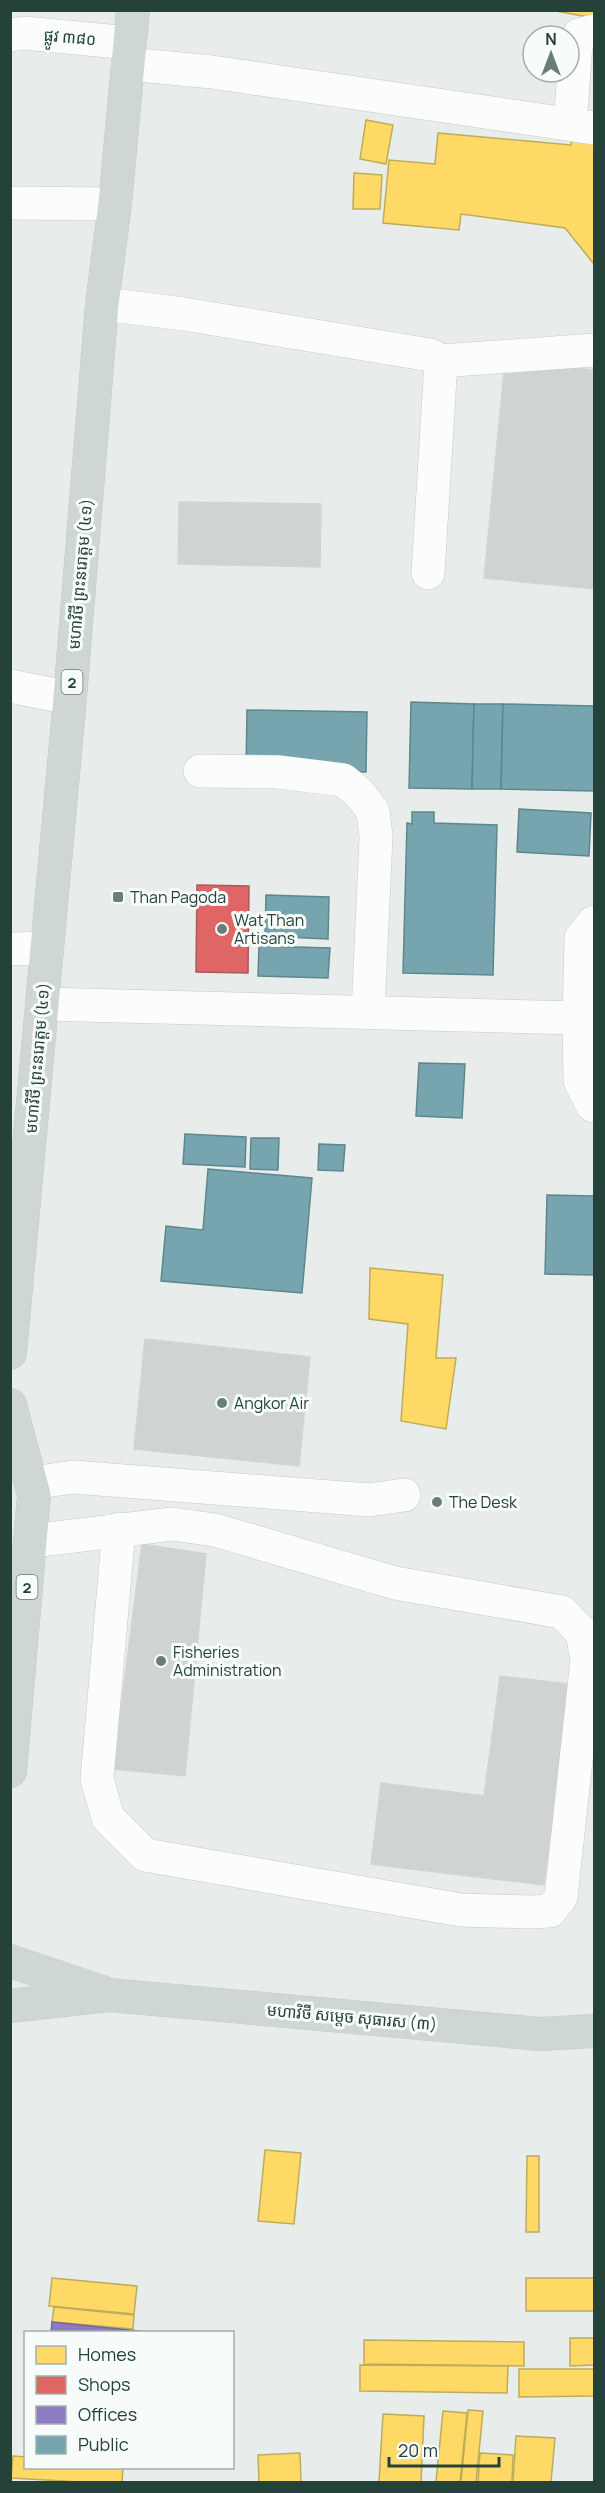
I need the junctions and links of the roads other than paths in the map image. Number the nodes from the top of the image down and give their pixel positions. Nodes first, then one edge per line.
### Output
1 (133, 10) edge
2 (594, 31) edge
3 (10, 35) edge
4 (129, 53) junction
5 (582, 126) edge
6 (10, 203) edge
7 (115, 204) junction
8 (102, 304) junction
9 (594, 350) edge
10 (441, 361) junction
11 (428, 573) dead end
12 (10, 686) edge
13 (70, 698) junction
14 (200, 771) dead end
15 (594, 922) edge
16 (47, 948) junction
17 (10, 949) edge
18 (42, 1004) junction
19 (368, 1012) junction
20 (579, 1018) junction
21 (594, 1106) edge
22 (17, 1215) edge
23 (10, 1353) edge
24 (10, 1405) edge
25 (32, 1483) junction
26 (404, 1495) dead end
27 (119, 1529) junction
28 (32, 1541) junction
29 (10, 1772) edge
30 (10, 1961) edge
31 (109, 1995) junction
32 (10, 2006) edge
33 (594, 2031) edge

1 - 4 main road, មហាវិថី ព្រះនរោត្តម (៤១) / 2
2 - 5 street
3 - 4 street, ផ្លូវ ៣៨០
4 - 5 street, ផ្លូវ ៣៨០
4 - 7 main road, មហាវិថី ព្រះនរោត្តម (៤១) / 2
6 - 7 street
7 - 8 main road, មហាវិថី ព្រះនរោត្តម (៤១) / 2
8 - 10 street
8 - 13 main road, មហាវិថី ព្រះនរោត្តម (៤១) / 2
9 - 10 street
10 - 11 street
12 - 13 street
13 - 16 main road, មហាវិថី ព្រះនរោត្តម (៤១) / 2
14 - 19 street
15 - 20 street
16 - 17 street
16 - 18 main road, មហាវិថី ព្រះនរោត្តម (៤១) / 2
18 - 19 street
18 - 22 main road, មហាវិថី ព្រះនរោត្តម (៤១) / 2
19 - 20 street
20 - 21 street
22 - 23 main road, មហាវិថី ព្រះនរោត្តម (៤១) / 2
24 - 25 main road, 2
25 - 26 street
25 - 28 main road, 2
27 - 27 street
27 - 28 street
28 - 29 main road, 2
30 - 31 main road, មហាវិថី សម្តេច សុធារស (៣)
31 - 32 main road, មហាវិថី សម្តេច សុធារស (៣)
31 - 33 main road, មហាវិថី សម្តេច សុធារស (៣)

